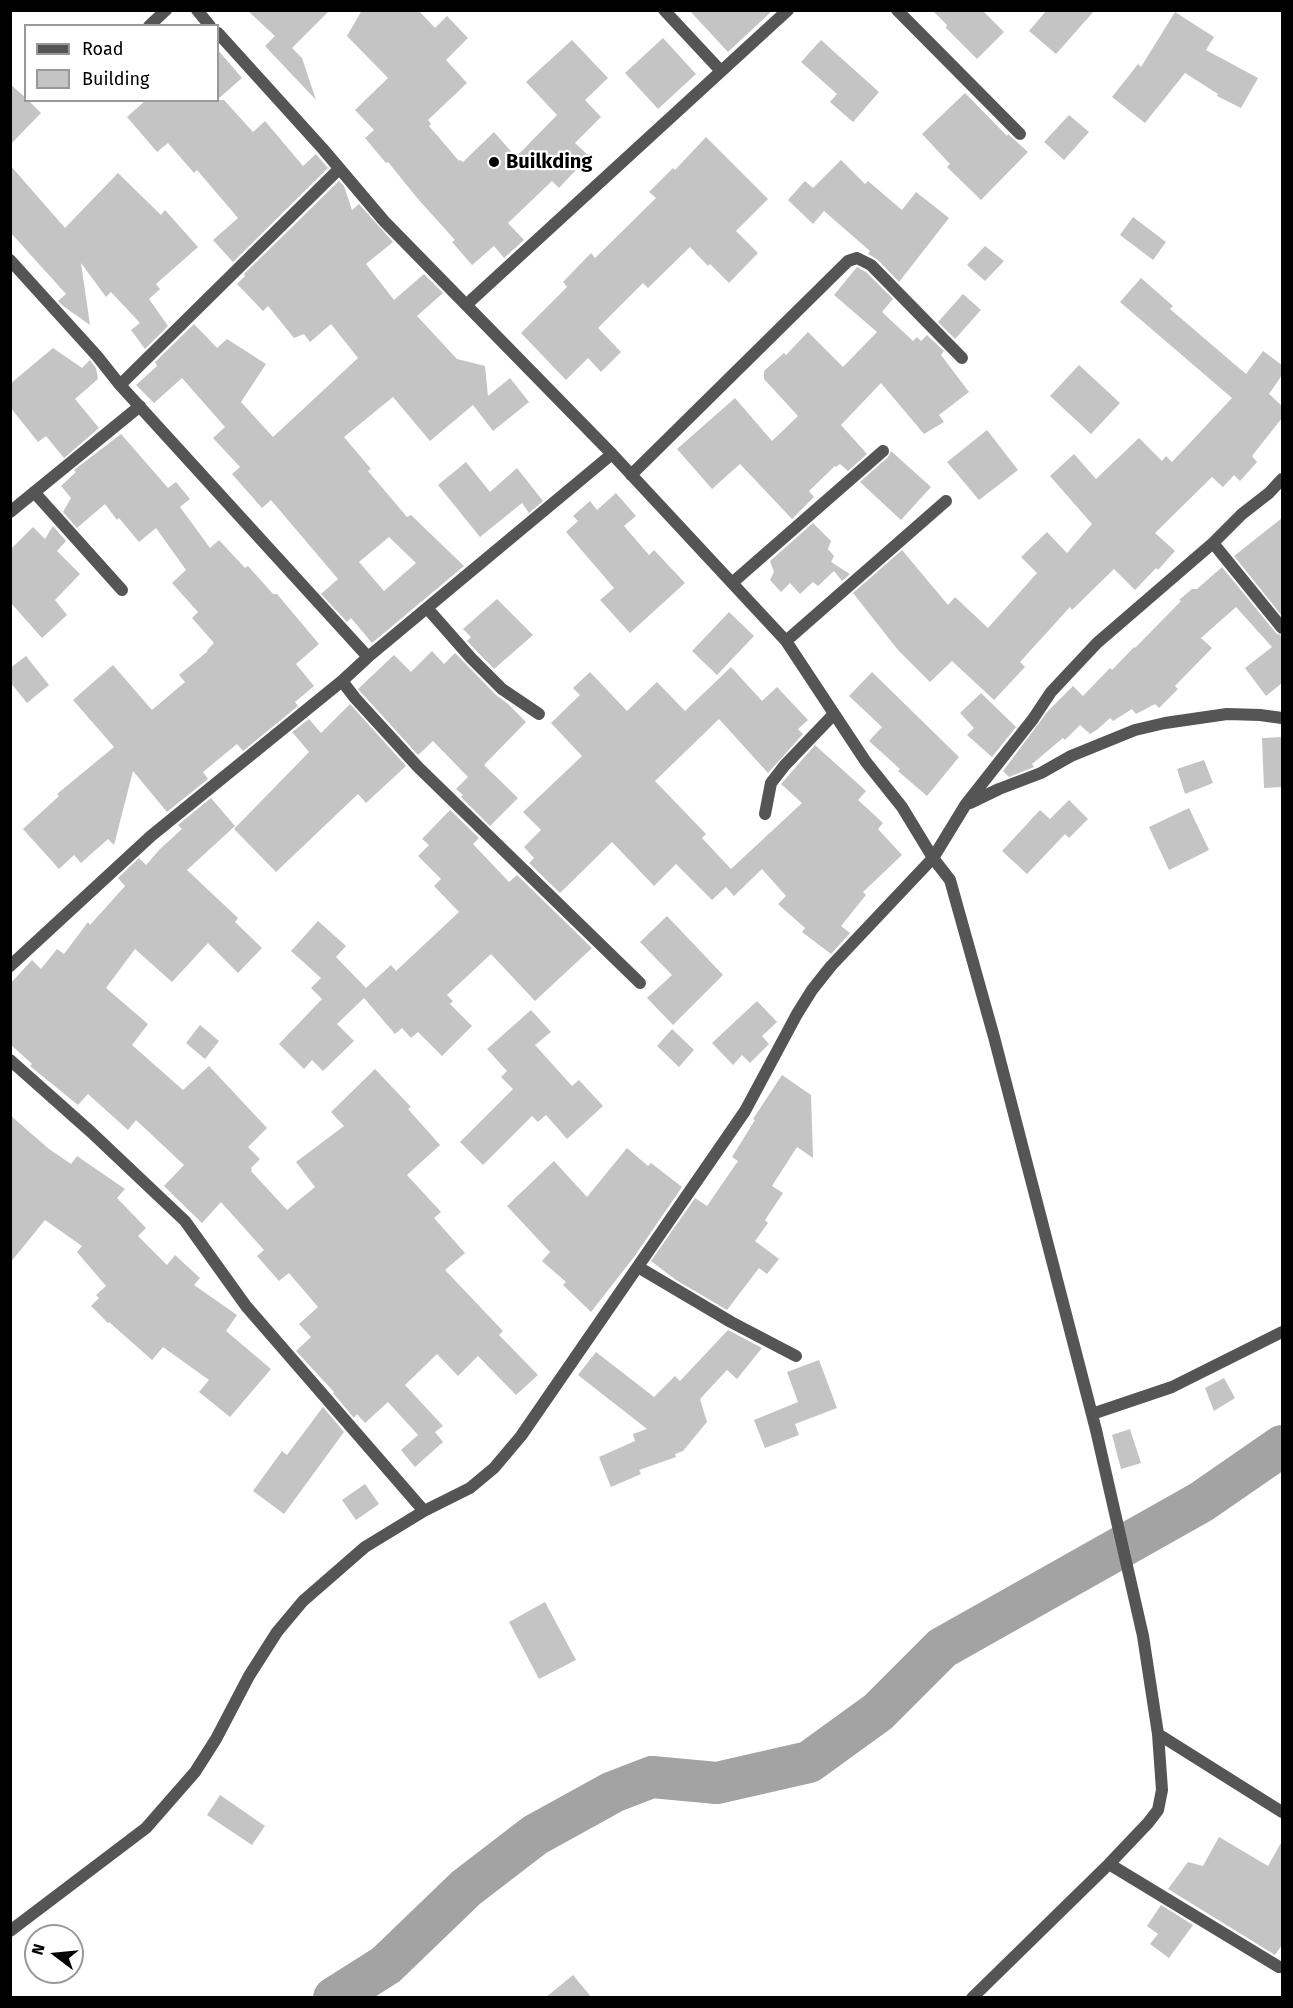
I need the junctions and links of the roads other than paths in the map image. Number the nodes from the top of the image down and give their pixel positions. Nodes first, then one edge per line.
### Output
1 (166, 10) edge
2 (197, 10) edge
3 (664, 10) edge
4 (788, 10) edge
5 (897, 10) edge
6 (151, 24) edge
7 (208, 24) edge
8 (219, 34) edge
9 (720, 70) junction
10 (1020, 134) dead end
11 (339, 169) junction
12 (10, 260) edge
13 (466, 305) junction
14 (962, 358) dead end
15 (120, 385) junction
16 (140, 406) junction
17 (883, 451) dead end
18 (612, 454) junction
19 (631, 476) junction
20 (1282, 479) edge
21 (34, 492) junction
22 (946, 501) dead end
23 (10, 512) edge
24 (1213, 543) junction
25 (732, 583) junction
26 (122, 590) dead end
27 (427, 608) junction
28 (1282, 628) edge
29 (786, 641) junction
30 (368, 657) junction
31 (342, 681) junction
32 (539, 714) dead end
33 (834, 714) junction
34 (1282, 718) edge
35 (966, 804) junction
36 (765, 814) dead end
37 (933, 858) junction
38 (10, 966) edge
39 (640, 983) dead end
40 (10, 1060) edge
41 (638, 1267) junction
42 (1282, 1332) edge
43 (796, 1356) dead end
44 (1092, 1414) junction
45 (424, 1510) junction
46 (1158, 1734) junction
47 (1282, 1812) edge
48 (1109, 1864) junction
49 (10, 1931) edge
50 (1282, 1967) edge
51 (972, 1998) edge

1 - 6 street
2 - 7 street
3 - 9 street
4 - 9 street
5 - 10 street
8 - 11 street
9 - 13 street
11 - 13 street
11 - 15 street
12 - 15 street
13 - 18 street
14 - 19 street
15 - 16 street
16 - 21 street
16 - 30 street
17 - 25 street
18 - 19 street
18 - 27 street
19 - 25 street
20 - 24 street
21 - 23 street
21 - 26 street
22 - 29 street
24 - 28 street
24 - 35 street
25 - 29 street
27 - 30 street
27 - 32 street
29 - 33 street
30 - 31 street
31 - 38 street
31 - 39 street
33 - 36 street
33 - 37 street
34 - 35 street
35 - 37 street
37 - 41 street
37 - 44 street
40 - 45 street
41 - 43 street
41 - 45 street
42 - 44 street
44 - 46 street
45 - 49 street
46 - 47 street
46 - 48 street
48 - 50 street
48 - 51 street

